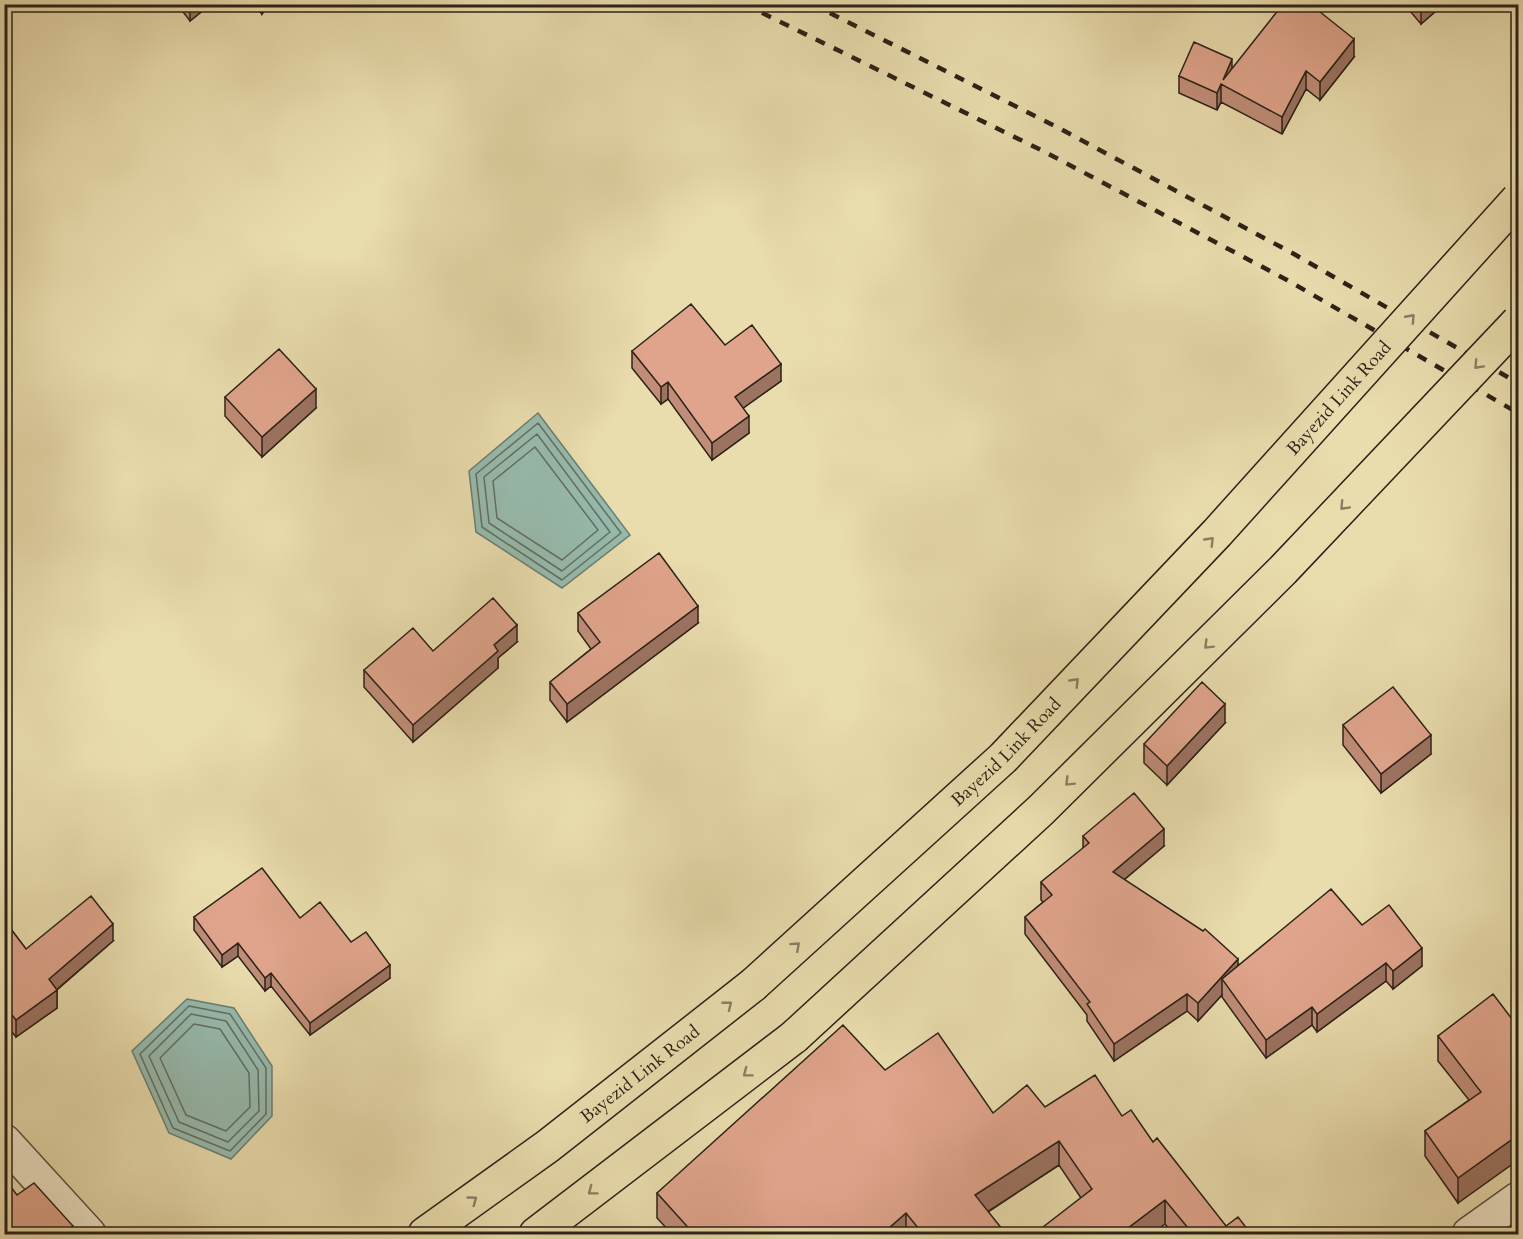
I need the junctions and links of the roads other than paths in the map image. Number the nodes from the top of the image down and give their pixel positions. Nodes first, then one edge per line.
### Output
1 (1518, 199) edge
2 (1518, 322) edge
3 (4, 1141) edge
4 (1518, 1199) edge
5 (89, 1234) edge
6 (425, 1234) edge
7 (536, 1234) edge
8 (1469, 1234) edge

6 -> 1 main road, Bayezid Link Road, bridge
2 -> 7 main road, bridge
3 - 5 street
4 - 8 street

